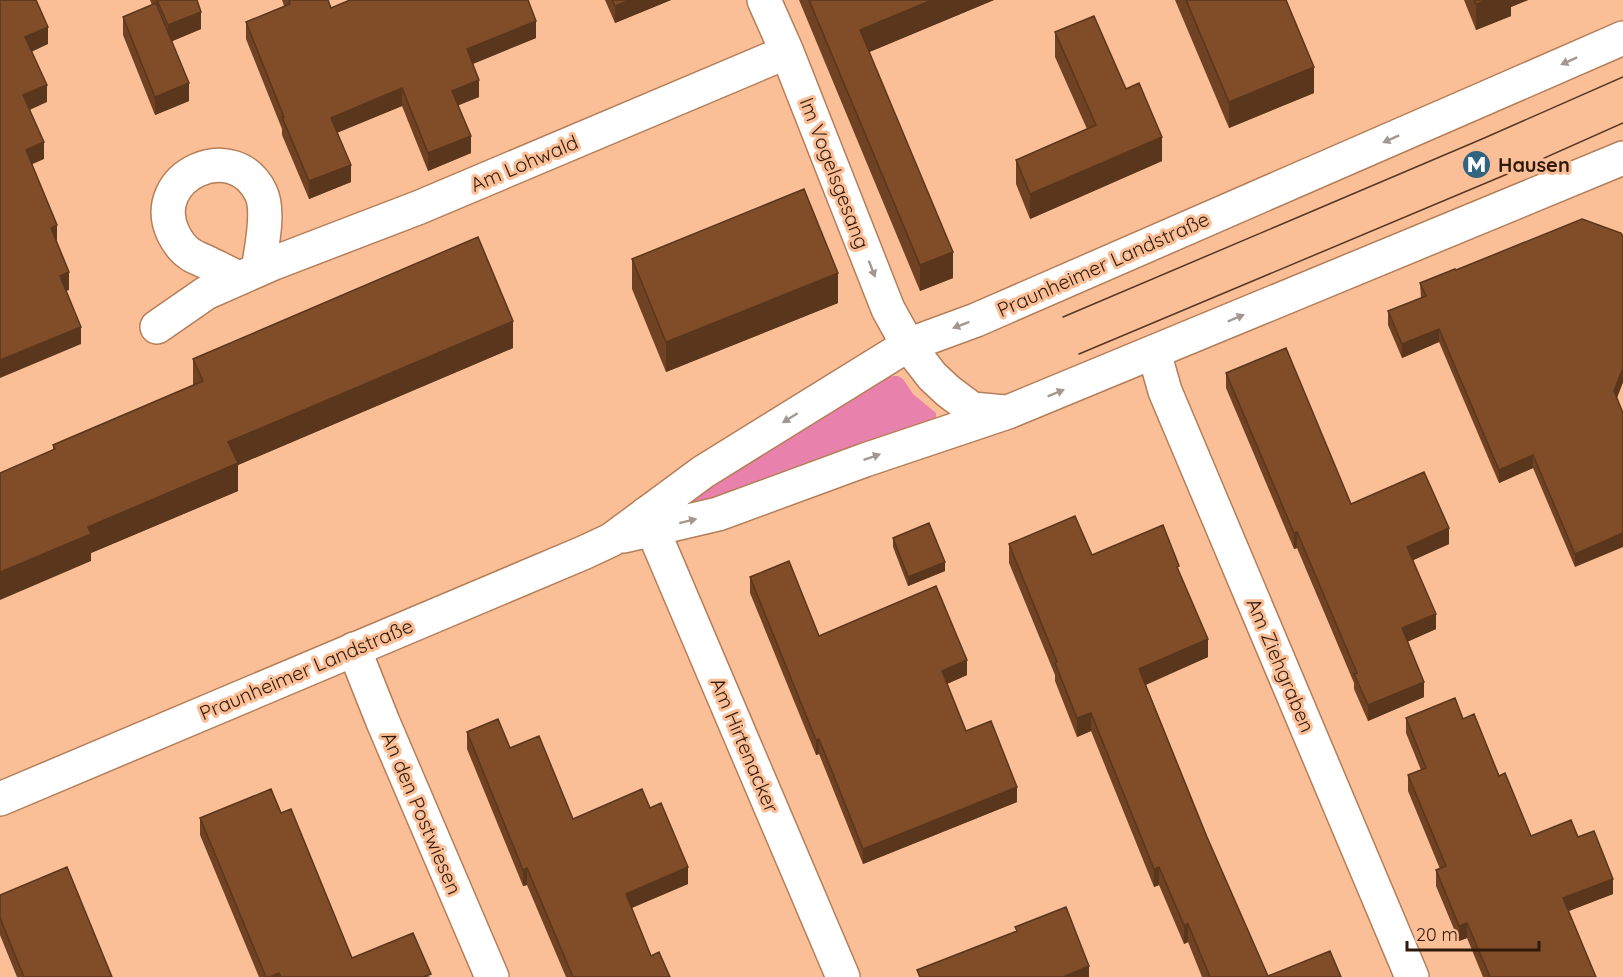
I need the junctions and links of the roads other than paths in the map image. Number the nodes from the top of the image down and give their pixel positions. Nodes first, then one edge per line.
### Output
1 (764, 0) edge
2 (1623, 38) edge
3 (787, 52) junction
4 (1623, 158) edge
5 (157, 327) dead end
6 (908, 345) junction
7 (1154, 352) junction
8 (1008, 412) junction
9 (649, 522) junction
10 (354, 649) junction
11 (0, 799) edge
12 (492, 977) edge
13 (843, 977) edge
14 (1412, 977) edge

1 - 3 main road, Im Vogelsgesang
2 -> 6 main road, Praunheimer Landstraße
3 - 5 main road, Am Lohwald
3 -> 6 main road, Im Vogelsgesang
7 -> 4 main road, Praunheimer Landstraße
6 - 8 main road, Im Vogelsgesang
6 -> 9 main road, Praunheimer Landstraße
8 -> 7 main road, Praunheimer Landstraße
7 - 14 main road, Am Ziehgraben
9 -> 8 main road, Praunheimer Landstraße
9 - 10 main road, Praunheimer Landstraße
9 - 13 main road, Am Hirtenacker
10 - 11 main road, Praunheimer Landstraße
10 - 12 main road, An den Postwiesen

